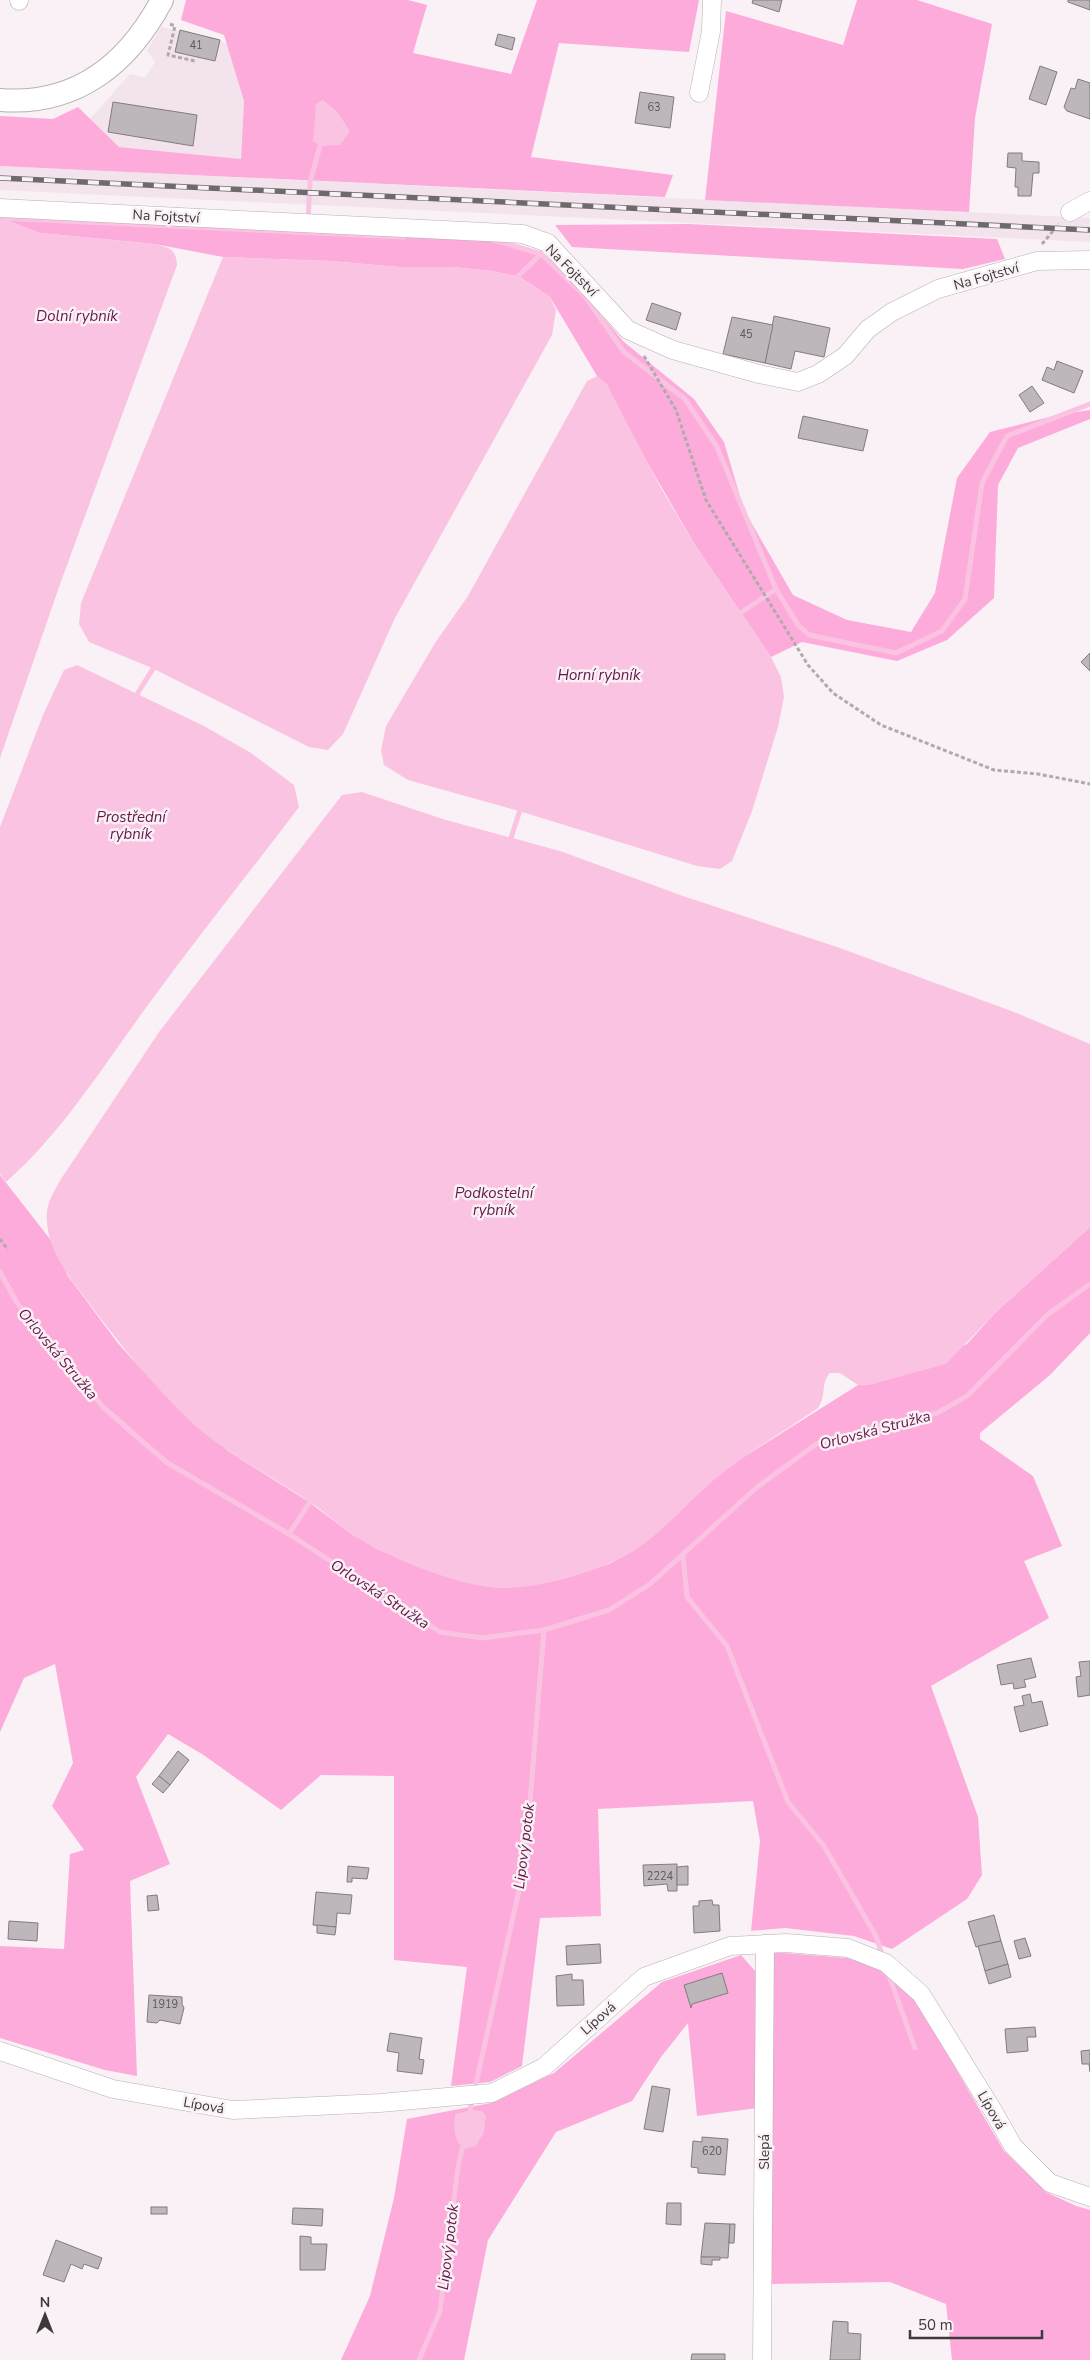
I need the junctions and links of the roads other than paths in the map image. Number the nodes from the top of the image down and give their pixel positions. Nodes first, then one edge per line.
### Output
1 (162, 0) edge
2 (712, 0) edge
3 (699, 93) dead end
4 (0, 100) edge
5 (1090, 201) edge
6 (0, 208) edge
7 (1070, 212) road end
8 (1090, 260) edge
9 (765, 1944) junction
10 (0, 2051) edge
11 (1090, 2197) edge
12 (762, 2360) edge

1 - 4 street
2 - 3 street
5 - 7 street
6 - 8 street, Na Fojtství
9 - 10 street, Lípová
9 - 11 street, Lípová
9 - 12 street, Slepá

